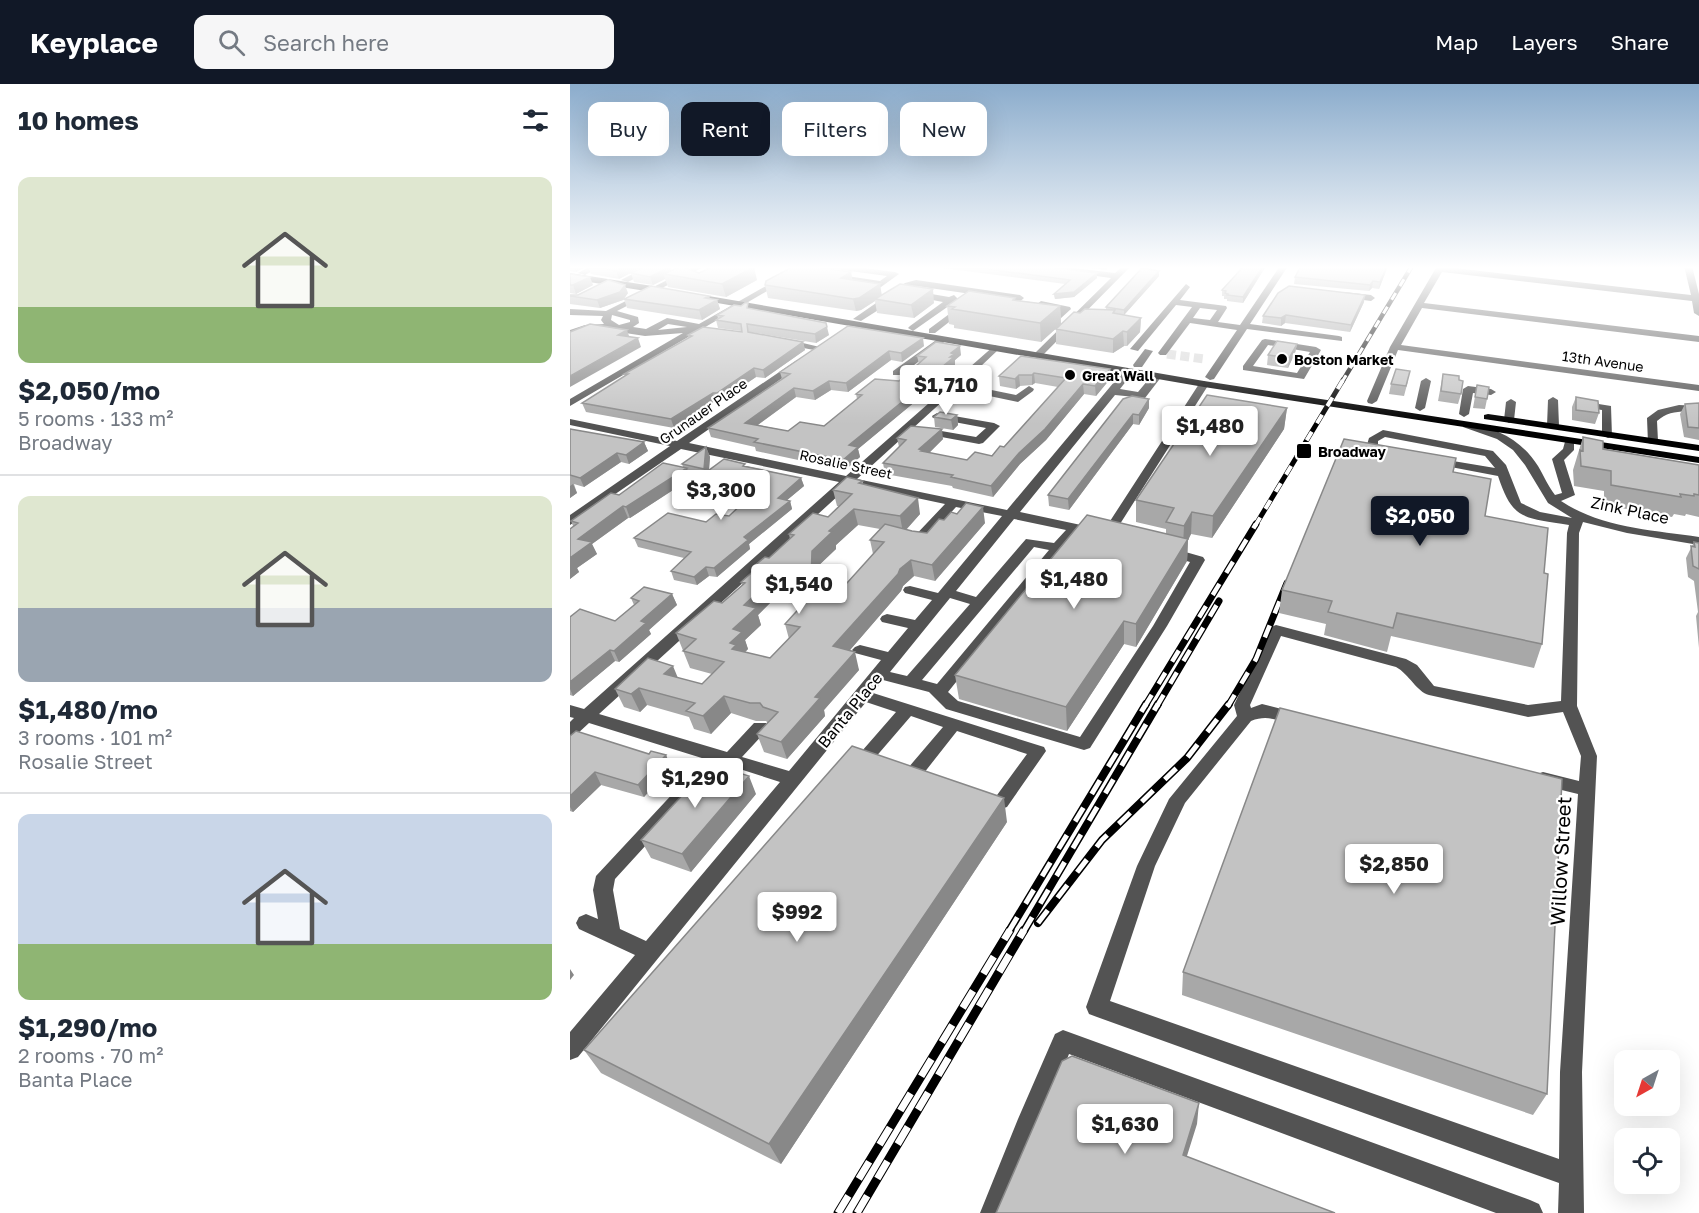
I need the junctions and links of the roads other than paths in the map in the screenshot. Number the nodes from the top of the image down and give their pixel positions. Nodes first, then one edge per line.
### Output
1 (607, 319) edge
2 (634, 319) edge
3 (715, 319) edge
4 (836, 319) edge
5 (860, 319) edge
6 (926, 319) edge
7 (948, 319) edge
8 (1073, 319) edge
9 (1160, 319) edge
10 (1216, 319) edge
11 (1249, 319) edge
12 (1411, 319) edge
13 (1532, 319) edge
14 (1188, 320) joint
15 (855, 322) junction
16 (1144, 323) dead end
17 (1212, 324) junction
18 (1155, 325) junction
19 (699, 327) junction
20 (1243, 327) junction
21 (619, 328) junction
22 (913, 328) junction
23 (572, 331) edge
24 (932, 331) junction
25 (718, 332) edge
26 (842, 332) edge
27 (646, 333) junction
28 (1339, 339) dead end
29 (1699, 339) edge
30 (777, 340) edge
31 (942, 340) junction
32 (828, 342) edge
33 (1137, 346) junction
34 (1247, 346) junction
35 (1395, 347) junction
36 (819, 348) junction
37 (995, 348) junction
38 (1148, 351) junction
39 (1041, 352) junction
40 (1165, 352) junction
41 (650, 357) junction
42 (1133, 368) junction
43 (1268, 372) junction
44 (897, 373) dead end
45 (1157, 376) junction
46 (1207, 380) junction
47 (1426, 381) dead end
48 (1261, 384) junction
49 (954, 385) junction
50 (1699, 388) edge
51 (1029, 389) dead end
52 (1112, 392) junction
53 (1491, 392) edge
54 (1553, 400) dead end
55 (1372, 401) junction
56 (1511, 402) dead end
57 (570, 403) edge
58 (1577, 403) edge
59 (1420, 408) junction
60 (1699, 409) edge
61 (923, 413) junction
62 (1464, 414) junction
63 (1509, 420) junction
64 (1449, 421) junction
65 (570, 422) edge
66 (1553, 426) junction
67 (907, 428) junction
68 (1570, 440) junction
69 (1606, 440) junction
70 (1652, 441) junction
71 (680, 445) junction
72 (1699, 448) edge
73 (1397, 455) edge
74 (1672, 456) junction
75 (1419, 458) edge
76 (1699, 460) edge
77 (1605, 462) edge
78 (1503, 473) junction
79 (1674, 473) edge
80 (849, 479) junction
81 (1552, 500) junction
82 (954, 502) junction
83 (1010, 515) junction
84 (1577, 519) junction
85 (570, 521) edge
86 (1077, 528) junction
87 (1699, 541) edge
88 (916, 542) edge
89 (1153, 547) edge
90 (1058, 548) junction
91 (910, 590) dead end
92 (944, 595) junction
93 (978, 602) junction
94 (887, 619) dead end
95 (919, 626) junction
96 (860, 650) dead end
97 (892, 658) junction
98 (879, 674) junction
99 (911, 682) junction
100 (939, 692) junction
101 (862, 695) junction
102 (1569, 706) junction
103 (908, 709) junction
104 (578, 714) edge
105 (1245, 717) junction
106 (1314, 722) edge
107 (954, 724) junction
108 (760, 727) edge
109 (570, 730) edge
110 (867, 755) edge
111 (724, 758) junction
112 (914, 772) edge
113 (1530, 776) edge
114 (793, 779) junction
115 (1587, 790) junction
116 (1001, 802) edge
117 (586, 923) dead end
118 (611, 934) junction
119 (650, 952) junction
120 (570, 1049) edge
121 (1571, 1175) junction
122 (993, 1213) edge
123 (1530, 1213) edge
124 (1571, 1213) edge

1 - 21 street
2 - 21 street
3 - 19 street
4 - 15 main road
5 - 15 street
6 - 22 street
7 - 24 street
8 - 39 street
9 - 18 street
10 - 17 street
11 - 20 street
12 - 35 street
13 - 29 street
14 - 17 street
14 - 40 street
15 - 22 main road
15 - 26 street
15 - 31 main road
16 - 18 street
17 - 20 street
18 - 33 street
19 - 25 street
19 - 27 street
19 - 41 street
20 - 28 street
20 - 34 street
21 - 23 street
21 - 27 street
22 - 24 main road
24 - 39 main road
27 - 41 street
30 - 36 street
31 - 37 main road
31 - 44 street
32 - 36 street, Grunauer Place
33 - 38 street
33 - 40 street
34 - 43 street
34 - 43 street
34 - 46 street
35 - 50 street, 13th Avenue
35 - 55 street
36 - 71 street, Grunauer Place
37 - 39 main road
37 - 49 street
38 - 40 street
38 - 42 street, Banta Place
39 - 42 main road
41 - 57 street
42 - 45 main road
42 - 46 main road
42 - 52 street, Banta Place
43 - 48 street
45 - 46 main road
45 - 52 street
46 - 48 main road
46 - 64 main road
46 - 86 street, Rosalie Street
47 - 59 street
48 - 55 main road
49 - 51 street
49 - 61 street
52 - 83 street, Banta Place
53 - 62 street
54 - 66 street
55 - 59 main road
56 - 63 street
58 - 69 street
59 - 62 main road
60 - 70 street
61 - 67 street
61 - 67 street
62 - 63 main road
63 - 66 main road
64 - 68 main road
64 - 81 street, Zink Place
65 - 71 street, Rosalie Street
66 - 69 main road
67 - 80 street
68 - 69 main road
68 - 81 street
69 - 70 main road
69 - 74 main road
69 - 77 street
70 - 72 main road
71 - 80 street, Rosalie Street
71 - 85 street, Grunauer Place
73 - 78 street
74 - 76 main road
74 - 79 street
75 - 78 street
78 - 84 street
80 - 82 street, Rosalie Street
80 - 104 street
81 - 84 street, Zink Place
82 - 83 street, Rosalie Street
82 - 88 street
83 - 86 street, Rosalie Street
83 - 92 street, Banta Place
84 - 87 street, Zink Place
84 - 102 street, Willow Street
86 - 90 street
89 - 100 street
90 - 93 street
90 - 100 street
91 - 92 street
92 - 93 street
92 - 95 street, Banta Place
93 - 99 street
94 - 95 street
95 - 97 street, Banta Place
96 - 97 street
97 - 98 street, Banta Place
98 - 99 street
98 - 101 street, Banta Place
99 - 100 street
101 - 103 street
101 - 114 street, Banta Place
102 - 105 street
102 - 115 street, Willow Street
103 - 107 street
103 - 110 street
104 - 109 street
104 - 111 street
105 - 106 street
105 - 121 street
107 - 112 street
107 - 116 street
108 - 111 street
111 - 114 street
111 - 118 street
113 - 115 street
114 - 119 street, Banta Place
115 - 121 street, Willow Street
117 - 118 street
118 - 119 street
119 - 120 street, Banta Place
121 - 124 street, Willow Street
122 - 123 street

